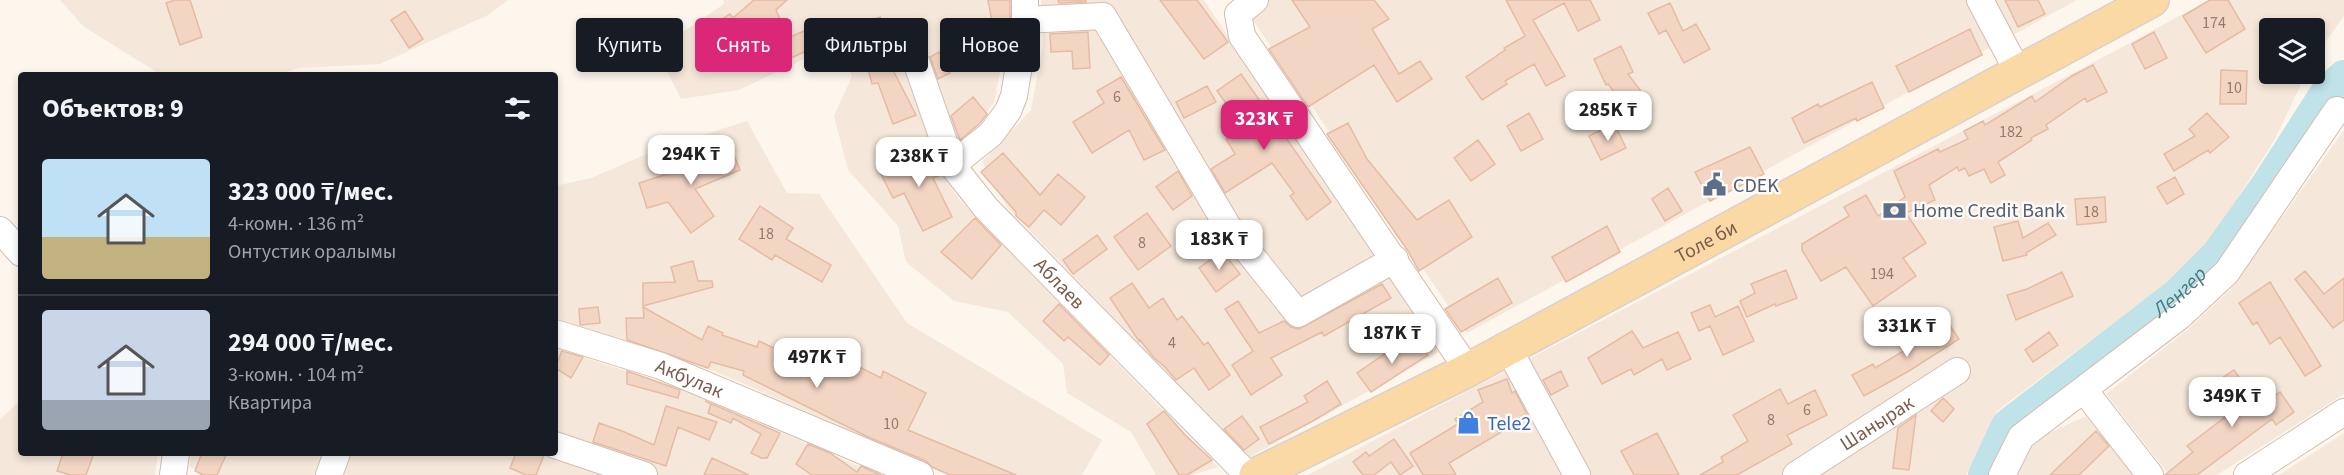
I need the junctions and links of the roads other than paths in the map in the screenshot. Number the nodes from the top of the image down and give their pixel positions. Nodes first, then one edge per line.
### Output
1 (1255, 0) edge
2 (1980, 0) edge
3 (2152, 0) edge
4 (1025, 10) edge
5 (920, 72) edge
6 (2019, 72) junction
7 (2337, 111) dead end
8 (952, 165) junction
9 (0, 230) edge
10 (18, 250) edge
11 (1395, 259) junction
12 (558, 334) edge
13 (1508, 348) junction
14 (1468, 370) junction
15 (1957, 371) dead end
16 (2084, 390) junction
17 (2344, 412) edge
18 (558, 446) edge
19 (175, 456) edge
20 (336, 456) edge
21 (172, 475) edge
22 (329, 475) edge
23 (644, 475) edge
24 (920, 475) edge
25 (1248, 475) edge
26 (1256, 475) edge
27 (1577, 475) edge
28 (1796, 475) edge
29 (2002, 475) edge
30 (2150, 475) edge
31 (2247, 475) edge

1 - 11 street
2 - 6 street
3 - 6 main road, Толе би
4 - 8 street
4 - 11 street
5 - 8 street, Аблаев
6 - 13 main road, Толе би
7 - 16 street
8 - 25 street, Аблаев
9 - 10 street
11 - 14 street
12 - 24 street, Акбулак
13 - 14 main road, Толе би
13 - 27 street
14 - 26 main road, Толе би
15 - 28 street, Шанырак
16 - 29 street
16 - 30 street
17 - 31 street
18 - 23 street
19 - 21 street
20 - 22 street

